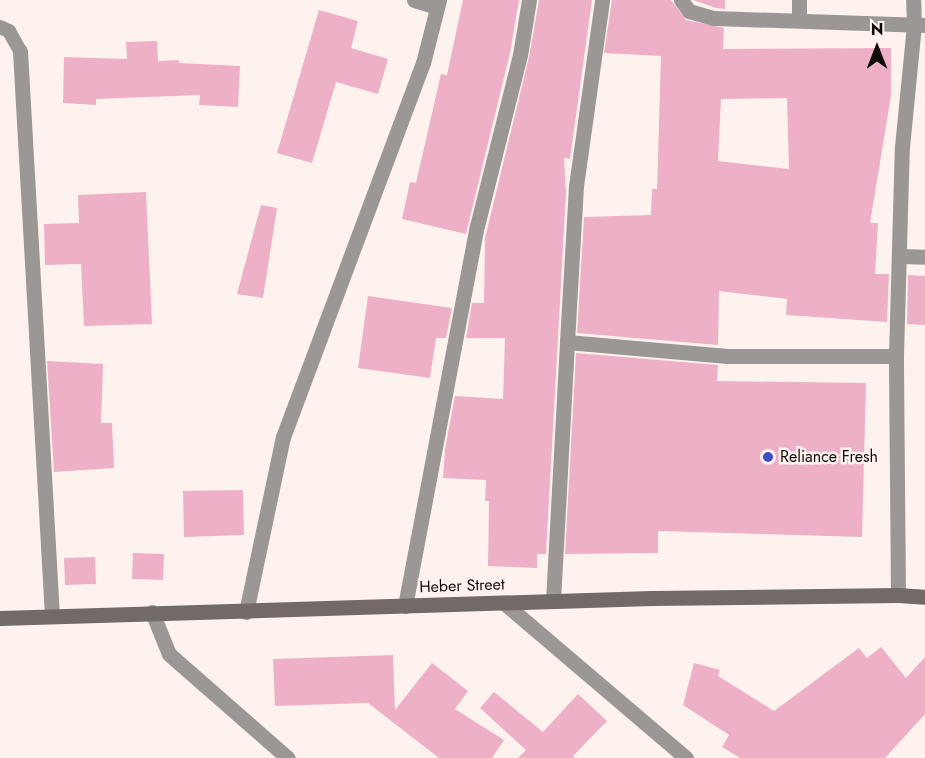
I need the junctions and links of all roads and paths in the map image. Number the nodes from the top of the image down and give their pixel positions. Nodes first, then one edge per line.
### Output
1 (414, 0) edge
2 (529, 0) edge
3 (602, 0) edge
4 (681, 0) edge
5 (798, 0) edge
6 (913, 0) edge
7 (438, 3) edge
8 (799, 20) junction
9 (920, 24) edge
10 (0, 27) edge
11 (20, 51) joint
12 (900, 256) junction
13 (925, 257) edge
14 (567, 342) junction
15 (896, 356) junction
16 (898, 595) junction
17 (925, 597) edge
18 (553, 601) junction
19 (504, 603) junction
20 (405, 606) junction
21 (152, 612) junction
22 (246, 612) junction
23 (51, 616) junction
24 (0, 618) edge
25 (288, 758) edge
26 (686, 758) edge

1 - 7 street
2 - 20 street
3 - 14 street
4 - 8 street
5 - 8 street
6 - 9 street
7 - 22 street
8 - 9 street
9 - 12 street
10 - 11 lane
11 - 23 street
12 - 13 street
12 - 15 street
14 - 15 street
14 - 18 street
15 - 16 street
16 - 17 street, Heber Street
16 - 18 street, Heber Street
18 - 19 street, Heber Street
19 - 20 street, Heber Street
19 - 26 street
20 - 22 street, Heber Street
21 - 22 street, Heber Street
21 - 23 street, Heber Street
21 - 25 street
23 - 24 street, Heber Street

